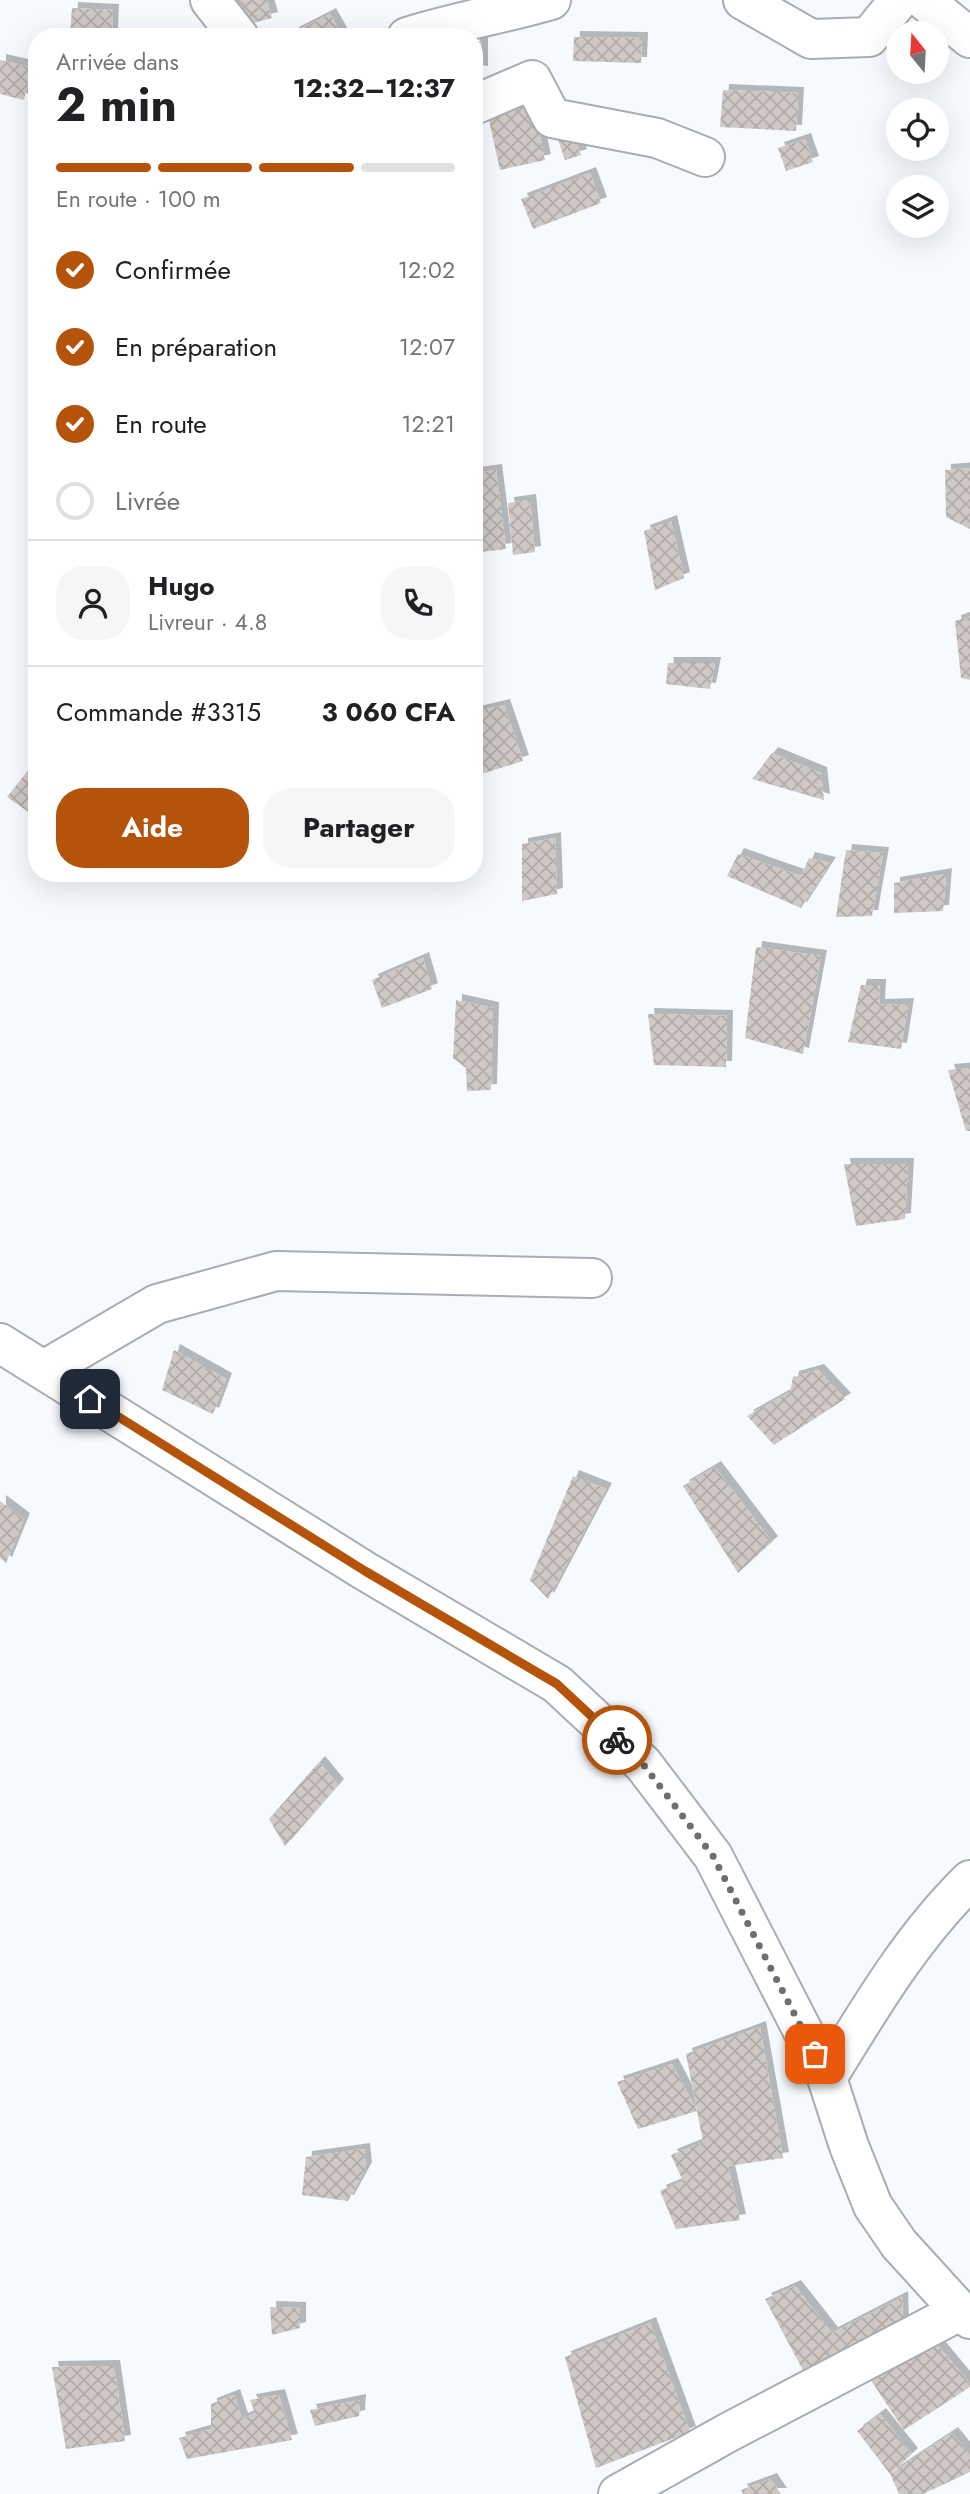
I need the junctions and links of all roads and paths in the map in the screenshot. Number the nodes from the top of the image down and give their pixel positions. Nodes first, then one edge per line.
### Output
1 (210, 0) edge
2 (551, 0) edge
3 (743, 0) edge
4 (900, 0) edge
5 (924, 0) edge
6 (232, 28) edge
7 (436, 28) edge
8 (970, 38) edge
9 (483, 101) edge
10 (705, 157) dead end
11 (592, 1278) dead end
12 (0, 1343) edge
13 (44, 1370) junction
14 (970, 1880) edge
15 (827, 2078) junction
16 (965, 2315) edge
17 (618, 2494) edge

1 - 6 street
2 - 7 street
3 - 4 street
5 - 8 street
9 - 10 street
11 - 13 street
12 - 13 street
13 - 15 street
14 - 15 street
15 - 16 street
16 - 17 street

